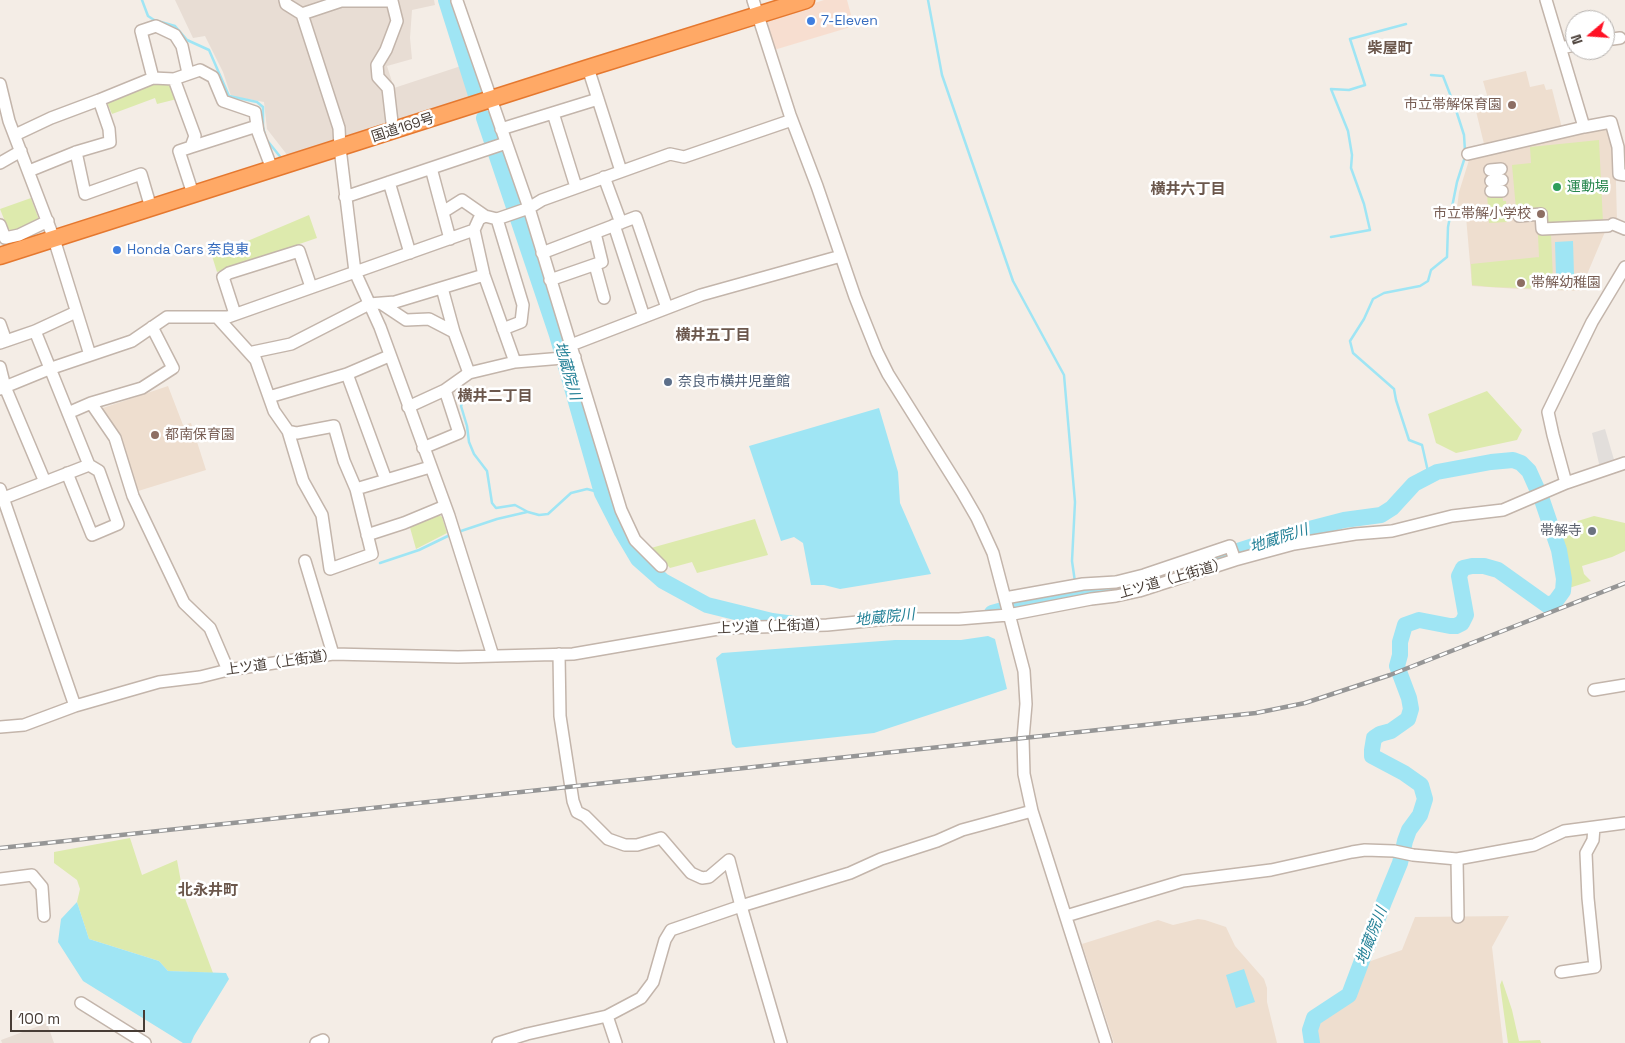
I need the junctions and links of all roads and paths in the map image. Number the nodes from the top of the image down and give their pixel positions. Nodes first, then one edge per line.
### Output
1 (285, 0) edge
2 (806, 0) edge
3 (1546, 0) edge
4 (456, 1) edge
5 (755, 7) edge
6 (302, 14) junction
7 (1620, 38) dead end
8 (1615, 39) edge
9 (1565, 47) edge
10 (1561, 48) junction
11 (588, 68) junction
12 (188, 73) junction
13 (153, 78) junction
14 (174, 79) junction
15 (0, 84) edge
16 (598, 99) junction
17 (98, 100) junction
18 (491, 100) junction
19 (553, 113) junction
20 (792, 120) junction
21 (257, 126) junction
22 (1584, 126) junction
23 (501, 129) junction
24 (393, 131) junction
25 (15, 135) junction
26 (498, 146) junction
27 (191, 147) junction
28 (340, 148) junction
29 (21, 150) junction
30 (76, 152) junction
31 (1468, 154) dead end
32 (0, 163) edge
33 (431, 168) junction
34 (272, 169) junction
35 (29, 171) junction
36 (621, 171) junction
37 (1625, 175) edge
38 (604, 177) junction
39 (389, 182) junction
40 (576, 187) junction
41 (193, 194) junction
42 (345, 196) junction
43 (151, 208) junction
44 (521, 210) junction
45 (443, 212) junction
46 (485, 216) junction
47 (1519, 216) dead end
48 (497, 219) junction
49 (48, 222) junction
50 (618, 224) junction
51 (0, 225) edge
52 (1625, 229) edge
53 (474, 230) junction
54 (595, 233) junction
55 (450, 238) junction
56 (54, 239) junction
57 (542, 252) junction
58 (410, 253) junction
59 (0, 256) edge
60 (840, 256) junction
61 (595, 265) junction
62 (1625, 267) edge
63 (355, 272) junction
64 (484, 275) junction
65 (550, 280) junction
66 (311, 287) junction
67 (442, 288) junction
68 (604, 298) dead end
69 (369, 304) junction
70 (382, 304) junction
71 (668, 308) junction
72 (76, 312) junction
73 (235, 314) junction
74 (217, 317) junction
75 (644, 317) junction
76 (0, 324) edge
77 (152, 327) junction
78 (503, 329) junction
79 (35, 331) junction
80 (454, 332) junction
81 (3, 342) edge
82 (571, 345) junction
83 (90, 355) junction
84 (389, 356) junction
85 (255, 358) junction
86 (565, 358) junction
87 (514, 362) junction
88 (0, 368) edge
89 (49, 369) junction
90 (469, 373) junction
91 (347, 374) junction
92 (3, 388) edge
93 (445, 390) junction
94 (269, 397) junction
95 (91, 403) junction
96 (408, 406) junction
97 (68, 413) junction
98 (288, 431) junction
99 (423, 448) junction
100 (1625, 463) edge
101 (89, 465) junction
102 (430, 467) junction
103 (67, 473) junction
104 (386, 480) junction
105 (45, 482) junction
106 (1566, 483) junction
107 (356, 489) junction
108 (2, 493) edge
109 (445, 506) junction
110 (367, 535) junction
111 (1233, 555) junction
112 (305, 561) dead end
113 (661, 566) dead end
114 (1005, 598) junction
115 (1008, 615) junction
116 (333, 654) junction
117 (559, 654) junction
118 (494, 656) junction
119 (228, 670) junction
120 (1625, 685) edge
121 (1594, 690) dead end
122 (75, 706) junction
123 (0, 727) edge
124 (1032, 811) junction
125 (1625, 824) edge
126 (1594, 827) junction
127 (1457, 859) junction
128 (0, 879) edge
129 (741, 906) junction
130 (44, 916) dead end
131 (1066, 916) junction
132 (1458, 917) dead end
133 (1561, 972) dead end
134 (81, 1003) dead end
135 (607, 1016) junction
136 (146, 1043) edge
137 (498, 1043) edge
138 (616, 1043) edge
139 (781, 1043) edge
140 (1106, 1043) edge

1 - 6 street
2 - 5 highway, 国道169号
3 - 10 street
4 - 18 street
5 - 11 highway, 国道169号
5 - 20 street
6 - 24 street
6 - 28 street
7 - 8 street
9 - 10 street
10 - 22 street
11 - 16 street
11 - 18 highway, 国道169号
12 - 13 street
12 - 14 street
12 - 21 street
13 - 14 street
13 - 17 street
14 - 27 street
15 - 25 street
16 - 19 street
16 - 36 street
17 - 25 street
17 - 30 street
18 - 23 street
18 - 24 highway, 国道169号
19 - 23 street
19 - 40 street
20 - 36 street
20 - 60 street
21 - 27 street
21 - 34 street
22 - 31 street
22 - 37 street
23 - 26 street
24 - 28 highway, 国道169号
25 - 29 street
26 - 33 street
26 - 44 street
27 - 41 street
28 - 34 highway, 国道169号
28 - 42 street
29 - 32 street
29 - 35 street
30 - 35 street
30 - 43 street
33 - 39 street
33 - 45 street
34 - 41 highway, 国道169号
35 - 49 street
36 - 38 street
38 - 40 street
38 - 50 street
39 - 42 street
39 - 58 street
40 - 44 street
41 - 43 highway, 国道169号
42 - 63 street
43 - 56 highway, 国道169号
44 - 48 street
44 - 57 street
45 - 46 street
45 - 55 street
46 - 48 street
46 - 53 street
47 - 52 street
48 - 78 street
49 - 51 street
49 - 56 street
50 - 54 street
50 - 71 street
50 - 75 street
53 - 55 street
53 - 64 street
54 - 57 street
54 - 61 street
55 - 58 street
56 - 59 highway, 国道169号
56 - 72 street
57 - 65 street
58 - 63 street
60 - 71 street
60 - 114 street
61 - 65 street
61 - 68 street
62 - 106 street
63 - 66 street
63 - 69 street
64 - 67 street
64 - 78 street
65 - 82 street
66 - 73 street
66 - 73 street
67 - 70 street
67 - 80 street
69 - 70 street
69 - 84 street
69 - 85 street
70 - 80 street
71 - 75 street
72 - 79 street
72 - 83 street
73 - 74 street
74 - 77 street
74 - 85 street
75 - 82 street
76 - 81 street
77 - 83 street
77 - 95 street
78 - 87 street
79 - 81 street
79 - 89 street
80 - 90 street
82 - 86 street
83 - 89 street
84 - 91 street
84 - 96 street
85 - 94 street
86 - 87 street
86 - 113 street
87 - 90 street
88 - 92 street
89 - 92 street
89 - 97 street
90 - 93 street
91 - 94 street
91 - 104 street
92 - 105 street
93 - 96 street
93 - 99 street
94 - 98 street
95 - 97 street
95 - 119 street
96 - 99 street
97 - 101 street
98 - 107 street
98 - 110 street
99 - 102 street
100 - 106 street, 上ツ道（上街道）
101 - 103 street
101 - 103 street
102 - 104 street
102 - 109 street
103 - 105 street
104 - 107 street
105 - 108 street
106 - 111 street, 上ツ道（上街道）
107 - 110 street
108 - 122 street
109 - 110 street
109 - 118 street
111 - 114 street
111 - 115 street, 上ツ道（上街道）
112 - 116 street
114 - 115 street
115 - 117 street, 上ツ道（上街道）
115 - 124 street
116 - 118 street, 上ツ道（上街道）
116 - 119 street, 上ツ道（上街道）
117 - 118 street, 上ツ道（上街道）
117 - 129 street
119 - 122 street, 上ツ道（上街道）
120 - 121 street
122 - 123 street, 上ツ道（上街道）
124 - 129 street
124 - 131 street
125 - 126 street
126 - 127 street
126 - 133 street
127 - 131 street
127 - 132 street
128 - 130 street
129 - 135 street
129 - 139 street
131 - 140 street
134 - 136 street
135 - 137 street
135 - 138 street

